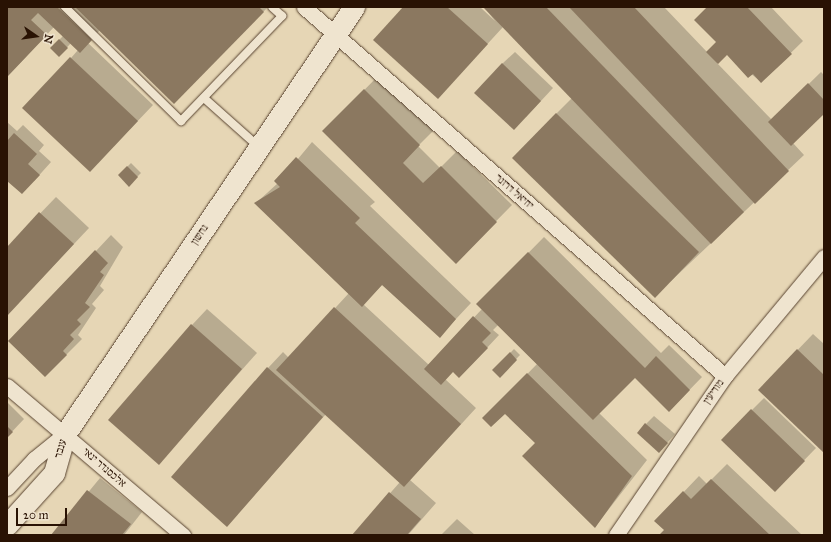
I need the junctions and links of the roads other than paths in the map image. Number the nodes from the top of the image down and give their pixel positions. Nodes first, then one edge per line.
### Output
1 (65, 7) edge
2 (272, 7) edge
3 (304, 7) edge
4 (335, 7) edge
5 (354, 7) edge
6 (333, 35) junction
7 (204, 98) junction
8 (260, 148) junction
9 (824, 257) edge
10 (725, 376) junction
11 (7, 386) edge
12 (65, 434) junction
13 (7, 488) edge
14 (7, 525) edge
15 (183, 535) edge
16 (616, 535) edge

1 - 7 lane
2 - 7 lane
3 - 6 street, יחיאל דרזנר
4 - 6 street, נחשון
5 - 6 street, נחשון
6 - 8 street, נחשון
6 - 10 street, יחיאל דרזנר
7 - 8 lane
8 - 12 street, נחשון
9 - 10 street, מודיעין
10 - 16 street, מודיעין
11 - 12 street, אלכסנדר ינאי
12 - 13 street, ענבר
12 - 14 street, ענבר
12 - 15 street, אלכסנדר ינאי

